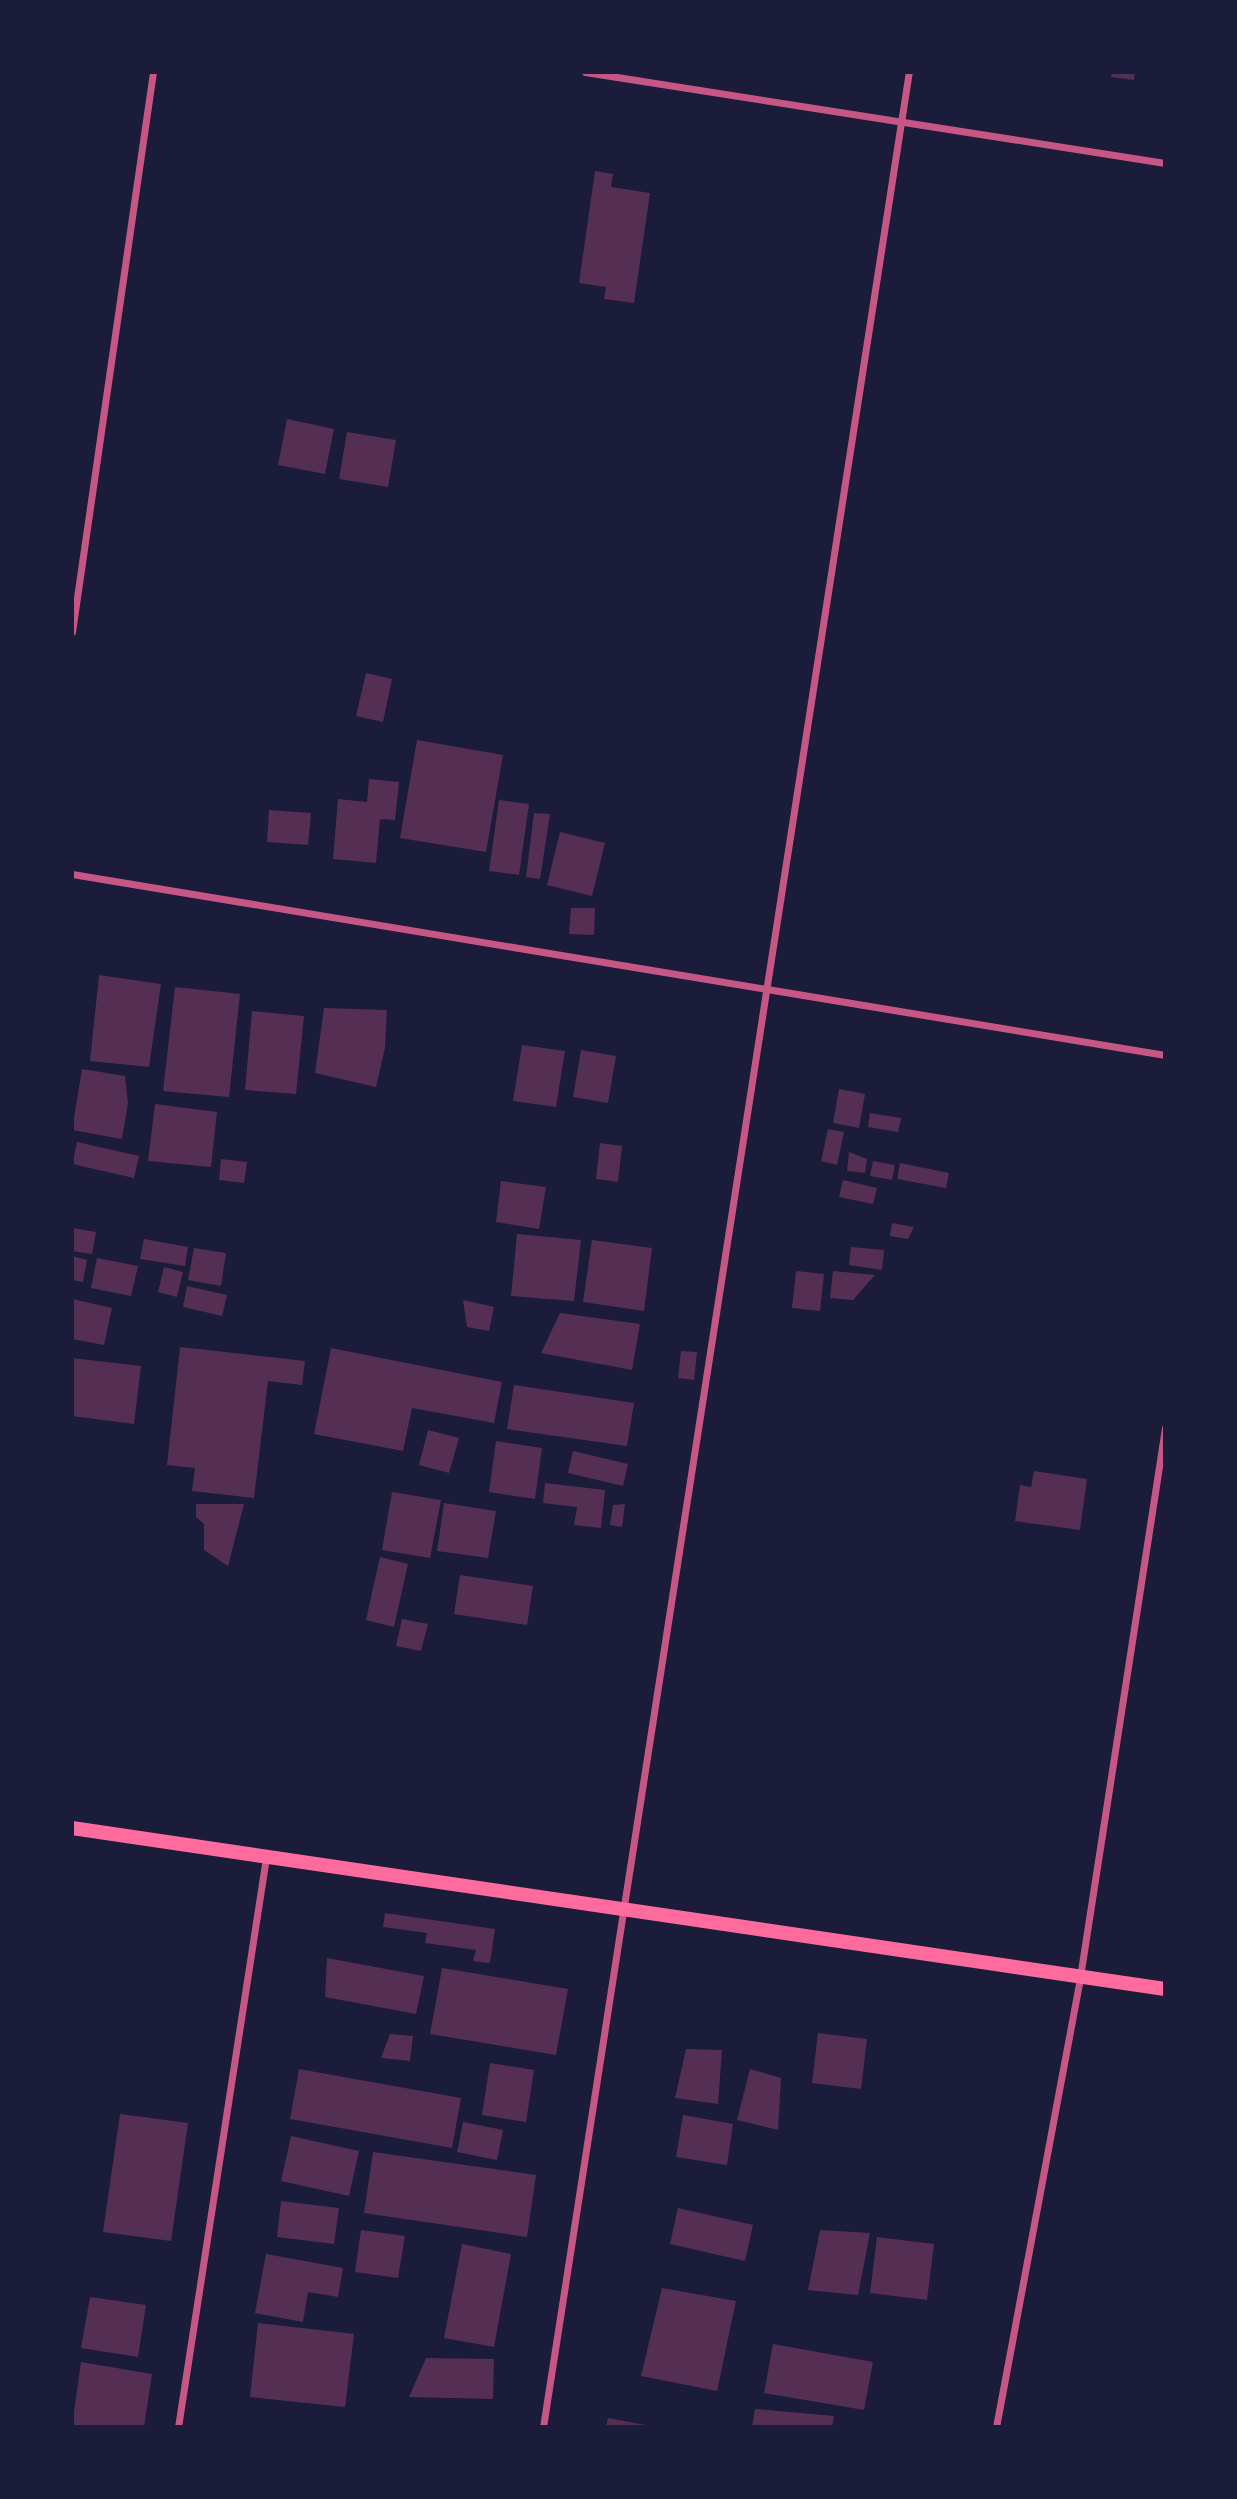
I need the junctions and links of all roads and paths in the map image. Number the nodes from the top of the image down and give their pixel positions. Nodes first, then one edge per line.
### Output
1 (153, 72) edge
2 (585, 72) edge
3 (909, 72) edge
4 (900, 123) junction
5 (1165, 163) edge
6 (72, 632) edge
7 (72, 874) edge
8 (769, 992) junction
9 (1165, 1055) edge
10 (1165, 1427) edge
11 (72, 1828) edge
12 (267, 1855) junction
13 (625, 1906) junction
14 (1080, 1977) junction
15 (1165, 1989) edge
16 (178, 2427) edge
17 (543, 2427) edge
18 (996, 2427) edge

1 - 6 street
2 - 4 street
3 - 4 street
4 - 5 street
4 - 8 street
7 - 8 street
8 - 9 street
8 - 13 street
10 - 14 street
11 - 12 main road
12 - 13 main road
12 - 16 street
13 - 14 main road
13 - 17 street
14 - 15 main road
14 - 18 street

